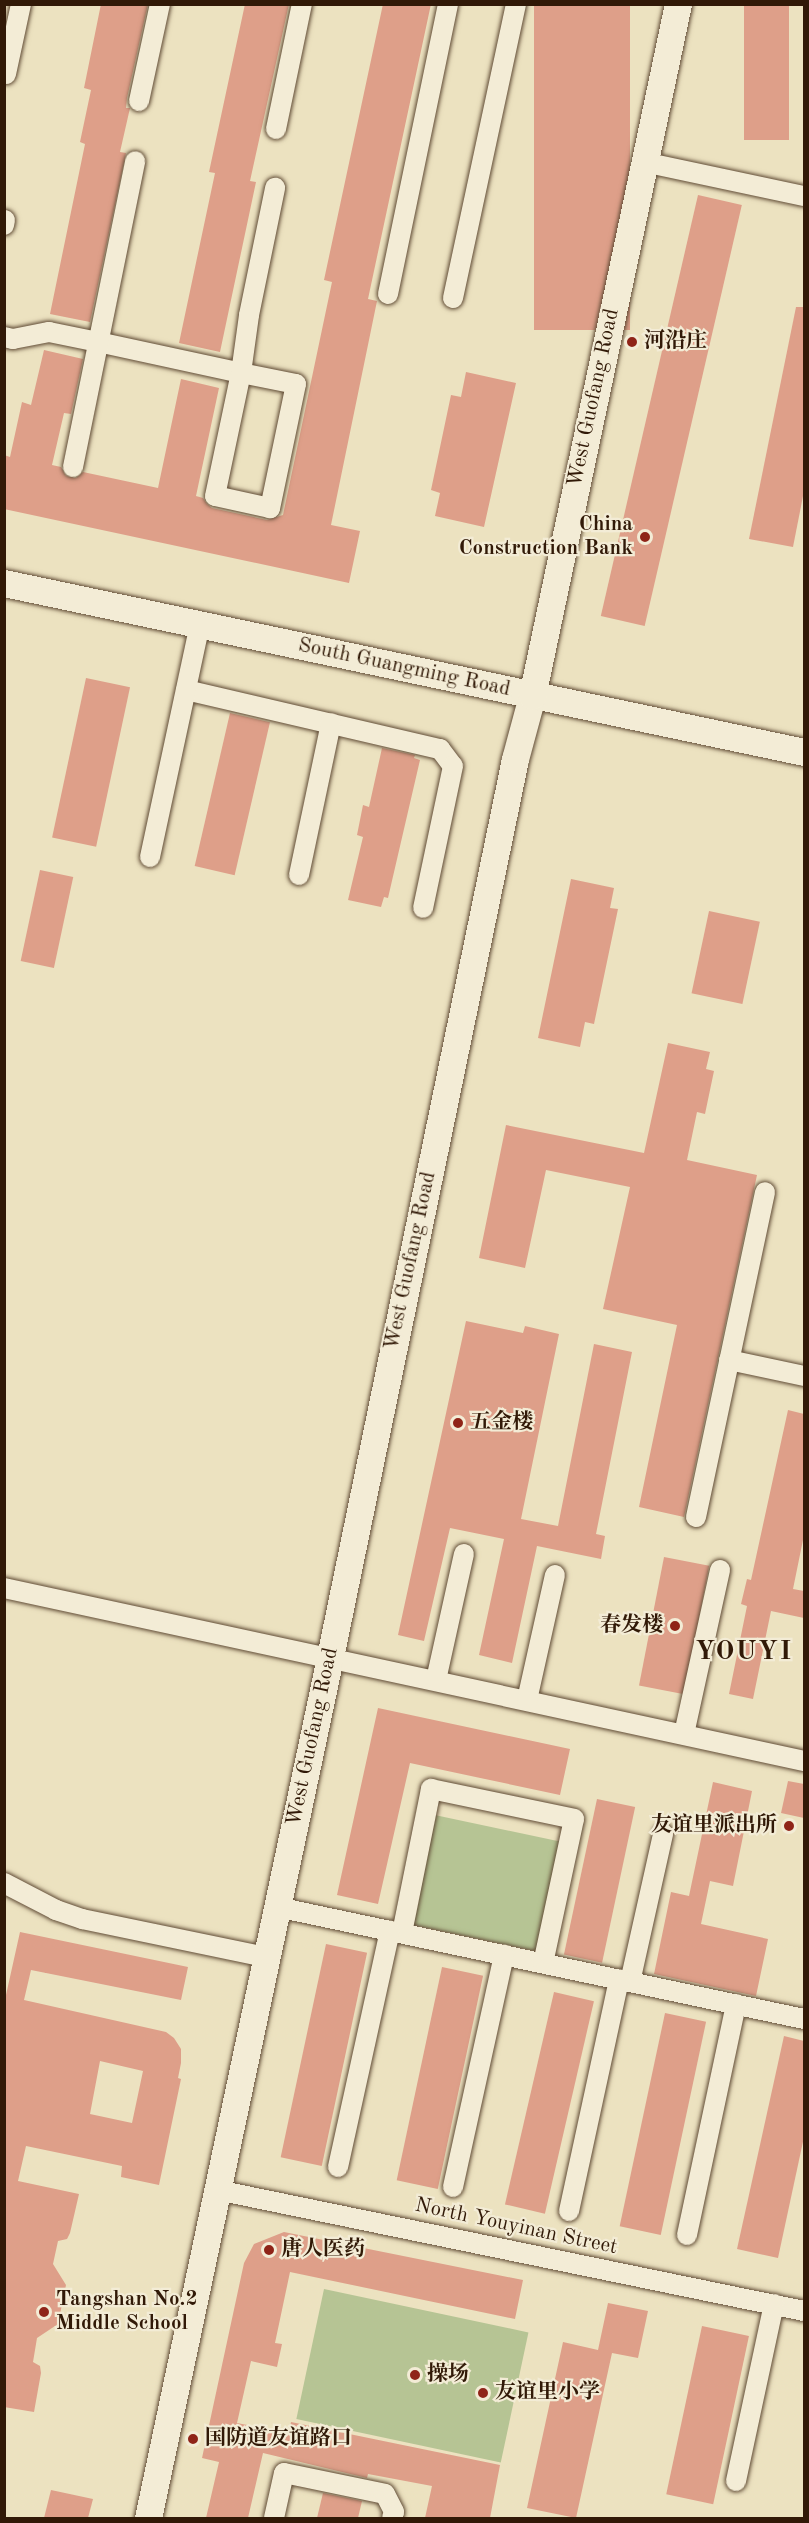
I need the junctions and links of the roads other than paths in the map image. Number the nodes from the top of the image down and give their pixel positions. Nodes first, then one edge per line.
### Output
1 (21, 4) edge
2 (160, 4) edge
3 (302, 4) edge
4 (448, 4) edge
5 (516, 4) edge
6 (678, 4) edge
7 (6, 74) dead end
8 (139, 101) dead end
9 (276, 129) dead end
10 (135, 161) dead end
11 (644, 162) junction
12 (275, 188) dead end
13 (804, 196) edge
14 (388, 294) dead end
15 (453, 298) dead end
16 (4, 337) edge
17 (98, 342) junction
18 (241, 373) junction
19 (73, 467) dead end
20 (4, 583) edge
21 (200, 624) junction
22 (186, 690) junction
23 (532, 696) junction
24 (331, 723) junction
25 (804, 752) edge
26 (150, 857) dead end
27 (298, 875) dead end
28 (423, 908) dead end
29 (765, 1192) dead end
30 (729, 1360) junction
31 (804, 1376) edge
32 (696, 1517) dead end
33 (464, 1554) dead end
34 (720, 1570) dead end
35 (555, 1575) dead end
36 (4, 1588) edge
37 (330, 1657) junction
38 (436, 1680) junction
39 (527, 1700) junction
40 (684, 1734) junction
41 (804, 1761) edge
42 (663, 1834) dead end
43 (4, 1883) edge
44 (277, 1907) junction
45 (396, 1932) junction
46 (504, 1955) junction
47 (266, 1957) junction
48 (543, 1963) junction
49 (625, 1981) junction
50 (736, 2004) junction
51 (804, 2019) edge
52 (338, 2167) dead end
53 (453, 2187) dead end
54 (218, 2190) junction
55 (568, 2211) dead end
56 (687, 2235) dead end
57 (774, 2304) junction
58 (804, 2311) edge
59 (736, 2481) dead end
60 (148, 2518) edge
61 (273, 2518) edge
62 (392, 2518) edge

1 - 7 street
2 - 8 street
3 - 9 street
4 - 14 street
5 - 15 street
6 - 11 street, West Guofang Road
10 - 17 street
11 - 13 street
11 - 23 street, West Guofang Road
12 - 18 street
16 - 17 street
17 - 18 street
17 - 19 street
18 - 18 street
20 - 21 street, South Guangming Road
21 - 22 street
21 - 23 street, South Guangming Road
22 - 24 street
22 - 26 street
23 - 25 street, South Guangming Road
23 - 37 street, West Guofang Road
24 - 27 street
24 - 28 street
29 - 30 street
30 - 31 street
30 - 32 street
33 - 38 street
34 - 40 street
35 - 39 street
36 - 37 street
37 - 38 street
37 - 44 street, West Guofang Road
38 - 39 street
39 - 40 street
40 - 41 street
42 - 49 street
43 - 47 street
44 - 45 street
44 - 47 street, West Guofang Road
45 - 46 street
45 - 48 street
45 - 52 street
46 - 48 street
46 - 53 street
47 - 54 street, West Guofang Road
48 - 49 street
49 - 50 street
49 - 55 street
50 - 51 street
50 - 56 street
54 - 57 street, North Youyinan Street
54 - 60 street, West Guofang Road
57 - 58 street, North Youyinan Street
57 - 59 street
61 - 62 street

